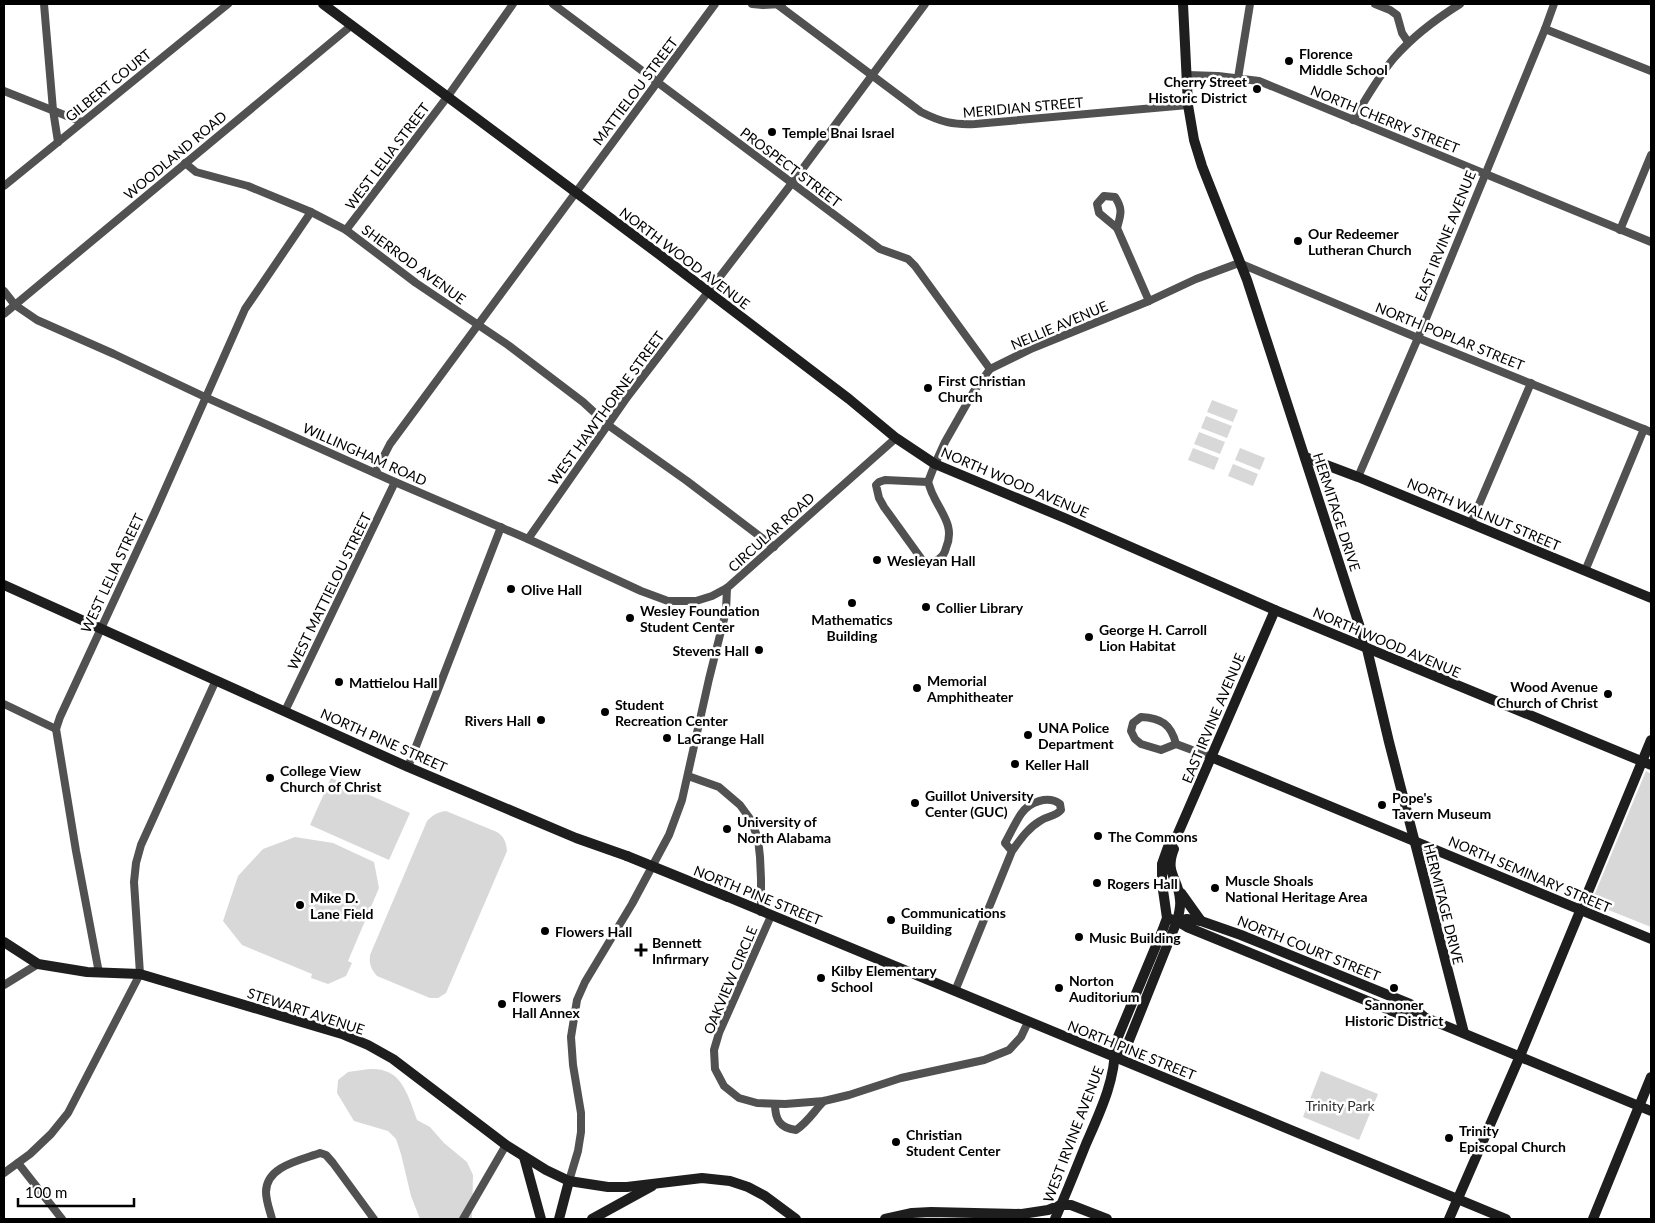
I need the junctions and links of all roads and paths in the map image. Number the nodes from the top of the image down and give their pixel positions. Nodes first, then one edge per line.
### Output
1 (44, 4) edge
2 (228, 4) edge
3 (323, 4) edge
4 (513, 4) edge
5 (553, 4) edge
6 (715, 4) edge
7 (752, 4) edge
8 (780, 4) edge
9 (925, 4) edge
10 (1183, 4) edge
11 (1250, 4) edge
12 (1375, 4) edge
13 (1460, 4) edge
14 (1554, 4) edge
15 (352, 25) junction
16 (1545, 29) junction
17 (1408, 42) junction
18 (1651, 72) edge
19 (872, 75) junction
20 (1187, 75) junction
21 (1238, 78) junction
22 (657, 82) junction
23 (4, 90) edge
24 (448, 96) junction
25 (1188, 105) junction
26 (53, 110) junction
27 (1353, 120) junction
28 (82, 122) junction
29 (58, 142) junction
30 (1651, 155) edge
31 (185, 163) junction
32 (1484, 174) junction
33 (792, 183) junction
34 (4, 186) edge
35 (575, 192) junction
36 (312, 212) junction
37 (1117, 228) dead end
38 (346, 230) junction
39 (1620, 230) junction
40 (1651, 242) edge
41 (1239, 263) junction
42 (4, 291) edge
43 (707, 293) junction
44 (1149, 300) junction
45 (15, 305) junction
46 (4, 314) edge
47 (478, 326) junction
48 (1418, 338) junction
49 (990, 370) junction
50 (1531, 383) junction
51 (205, 397) junction
52 (608, 425) junction
53 (1648, 430) edge
54 (896, 438) junction
55 (1305, 458) junction
56 (935, 464) junction
57 (375, 473) junction
58 (1358, 477) junction
59 (395, 482) junction
60 (928, 482) junction
61 (1471, 524) junction
62 (501, 528) junction
63 (528, 539) junction
64 (774, 547) junction
65 (1585, 571) junction
66 (4, 585) edge
67 (728, 588) junction
68 (1651, 598) edge
69 (1275, 610) junction
70 (101, 628) junction
71 (1367, 649) junction
72 (216, 680) junction
73 (4, 704) edge
74 (285, 711) junction
75 (56, 729) junction
76 (1651, 740) edge
77 (1176, 744) junction
78 (1211, 758) junction
79 (1647, 763) edge
80 (408, 767) junction
81 (688, 776) junction
82 (1176, 838) junction
83 (1414, 841) junction
84 (1012, 851) junction
85 (1178, 888) junction
86 (1580, 910) junction
87 (761, 912) junction
88 (771, 916) junction
89 (1167, 918) junction
90 (1177, 921) junction
91 (1201, 921) junction
92 (1242, 935) junction
93 (1651, 939) edge
94 (4, 942) edge
95 (1237, 948) junction
96 (38, 964) junction
97 (100, 973) junction
98 (140, 974) junction
99 (4, 985) edge
100 (955, 991) junction
101 (1424, 1017) junction
102 (1028, 1022) junction
103 (1464, 1033) junction
104 (1520, 1056) junction
105 (1116, 1058) junction
106 (1651, 1077) edge
107 (824, 1101) junction
108 (774, 1104) junction
109 (1639, 1106) junction
110 (1651, 1111) edge
111 (506, 1145) junction
112 (524, 1157) junction
113 (18, 1163) junction
114 (4, 1173) edge
115 (570, 1180) junction
116 (657, 1183) junction
117 (1458, 1200) junction
118 (1061, 1205) junction
119 (62, 1219) edge
120 (272, 1219) edge
121 (374, 1219) edge
122 (463, 1219) edge
123 (541, 1219) edge
124 (559, 1219) edge
125 (592, 1219) edge
126 (796, 1219) edge
127 (885, 1219) edge
128 (1055, 1219) edge
129 (1107, 1219) edge
130 (1449, 1219) edge
131 (1506, 1219) edge
132 (1593, 1219) edge

1 - 26 street
2 - 28 street, GILBERT COURT
3 - 15 street, NORTH WOOD AVENUE
4 - 24 street, WEST LELIA STREET
5 - 22 street, PROSPECT STREET
6 - 22 street, MATTIELOU STREET
7 - 8 street
8 - 19 street, MERIDIAN STREET
9 - 19 street, WEST HAWTHORNE STREET
10 - 20 street, HERMITAGE DRIVE
11 - 21 street
12 - 17 street
13 - 17 street
14 - 16 street, EAST IRVINE AVENUE
15 - 24 street, NORTH WOOD AVENUE
15 - 31 street, WOODLAND ROAD
16 - 18 street
16 - 32 street, EAST IRVINE AVENUE
17 - 27 street
19 - 25 street, MERIDIAN STREET
19 - 33 street, WEST HAWTHORNE STREET
20 - 21 street, NORTH CHERRY STREET
20 - 25 street, HERMITAGE DRIVE
21 - 27 street, NORTH CHERRY STREET
22 - 33 street, PROSPECT STREET
22 - 35 street, MATTIELOU STREET
23 - 26 street
24 - 35 street, NORTH WOOD AVENUE
24 - 38 street, WEST LELIA STREET
25 - 41 street, HERMITAGE DRIVE
26 - 28 street
26 - 29 street
27 - 32 street, NORTH CHERRY STREET
28 - 29 street, GILBERT COURT
29 - 34 street, GILBERT COURT
30 - 39 street
31 - 36 street, SHERROD AVENUE
31 - 45 street, WOODLAND ROAD
32 - 39 street, NORTH CHERRY STREET
32 - 48 street, EAST IRVINE AVENUE
33 - 43 street, WEST HAWTHORNE STREET
33 - 49 street, PROSPECT STREET
35 - 43 street, NORTH WOOD AVENUE
35 - 47 street
36 - 38 street, SHERROD AVENUE
36 - 51 street, WEST LELIA STREET
37 - 44 street
38 - 47 street, SHERROD AVENUE
39 - 40 street, NORTH CHERRY STREET
41 - 44 street, NELLIE AVENUE
41 - 48 street, NORTH POPLAR STREET
41 - 55 street, HERMITAGE DRIVE
42 - 45 street, WILLINGHAM ROAD
43 - 52 street, WEST HAWTHORNE STREET
43 - 54 street, NORTH WOOD AVENUE
44 - 49 street, NELLIE AVENUE
45 - 46 street, WOODLAND ROAD
45 - 51 street, WILLINGHAM ROAD
47 - 52 street, SHERROD AVENUE
47 - 57 street
48 - 50 street, NORTH POPLAR STREET
48 - 58 street, EAST IRVINE AVENUE
49 - 56 street, NELLIE AVENUE
50 - 53 street, NORTH POPLAR STREET
50 - 61 street
51 - 57 street, WILLINGHAM ROAD
51 - 70 street, WEST LELIA STREET
52 - 63 street, WEST HAWTHORNE STREET
52 - 64 street, SHERROD AVENUE
53 - 65 street
54 - 56 street, NORTH WOOD AVENUE
54 - 64 street, CIRCULAR ROAD
55 - 58 street, NORTH WALNUT STREET
55 - 71 street, HERMITAGE DRIVE
56 - 60 street, NELLIE AVENUE
56 - 69 street, NORTH WOOD AVENUE
57 - 59 street, WILLINGHAM ROAD
58 - 61 street, NORTH WALNUT STREET
59 - 62 street, WILLINGHAM ROAD
59 - 74 street, WEST MATTIELOU STREET
60 - 60 street
61 - 65 street, NORTH WALNUT STREET
62 - 63 street, WILLINGHAM ROAD
62 - 80 street
63 - 67 street, WILLINGHAM ROAD
64 - 67 street, CIRCULAR ROAD
65 - 68 street, NORTH WALNUT STREET
66 - 70 street, NORTH PINE STREET
67 - 81 street, CIRCULAR ROAD
69 - 71 street, NORTH WOOD AVENUE
69 - 78 street, EAST IRVINE AVENUE
70 - 72 street, NORTH PINE STREET
70 - 75 street, WEST LELIA STREET
71 - 79 street, NORTH WOOD AVENUE
71 - 83 street, HERMITAGE DRIVE
72 - 74 street, NORTH PINE STREET
72 - 98 street
73 - 75 street
74 - 80 street, NORTH PINE STREET
75 - 97 street
76 - 79 street
77 - 77 street
77 - 78 street, NORTH SEMINARY STREET
78 - 82 street, EAST IRVINE AVENUE
78 - 83 street, NORTH SEMINARY STREET
79 - 86 street
80 - 87 street, NORTH PINE STREET, bridge
81 - 87 street
81 - 115 street, CIRCULAR ROAD
82 - 85 street, EAST IRVINE AVENUE
82 - 89 street, EAST IRVINE AVENUE
83 - 86 street, NORTH SEMINARY STREET
83 - 103 street, HERMITAGE DRIVE
84 - 84 street
84 - 100 street
85 - 90 street, EAST IRVINE AVENUE
85 - 91 street
86 - 93 street, NORTH SEMINARY STREET
86 - 104 street
87 - 88 street, NORTH PINE STREET
88 - 100 street, NORTH PINE STREET
88 - 108 street, OAKVIEW CIRCLE
89 - 90 street, NORTH COURT STREET
89 - 105 street
90 - 91 street, NORTH COURT STREET
90 - 95 street, NORTH COURT STREET
90 - 105 street, EAST IRVINE AVENUE
91 - 92 street, NORTH COURT STREET
92 - 95 street
92 - 101 street, NORTH COURT STREET
94 - 96 street, STEWART AVENUE
95 - 101 street, NORTH COURT STREET
96 - 97 street, STEWART AVENUE
96 - 99 street
97 - 98 street, STEWART AVENUE
98 - 111 street, STEWART AVENUE
98 - 113 street
100 - 102 street, NORTH PINE STREET
101 - 103 street, NORTH COURT STREET
102 - 105 street, NORTH PINE STREET
102 - 107 street, OAKVIEW CIRCLE
103 - 104 street, NORTH COURT STREET
104 - 109 street, NORTH COURT STREET
104 - 117 street
105 - 117 street, NORTH PINE STREET
105 - 118 street, WEST IRVINE AVENUE
106 - 109 street
107 - 108 street, OAKVIEW CIRCLE
107 - 108 street
109 - 110 street, NORTH COURT STREET
109 - 132 street
111 - 112 street, STEWART AVENUE
111 - 122 street
112 - 115 street, STEWART AVENUE
112 - 123 street
113 - 114 street
113 - 119 street
115 - 116 street, STEWART AVENUE
115 - 124 street
116 - 125 street
116 - 126 street, STEWART AVENUE
117 - 130 street
117 - 131 street, NORTH PINE STREET
118 - 127 street
118 - 128 street, WEST IRVINE AVENUE
118 - 129 street
120 - 121 street

